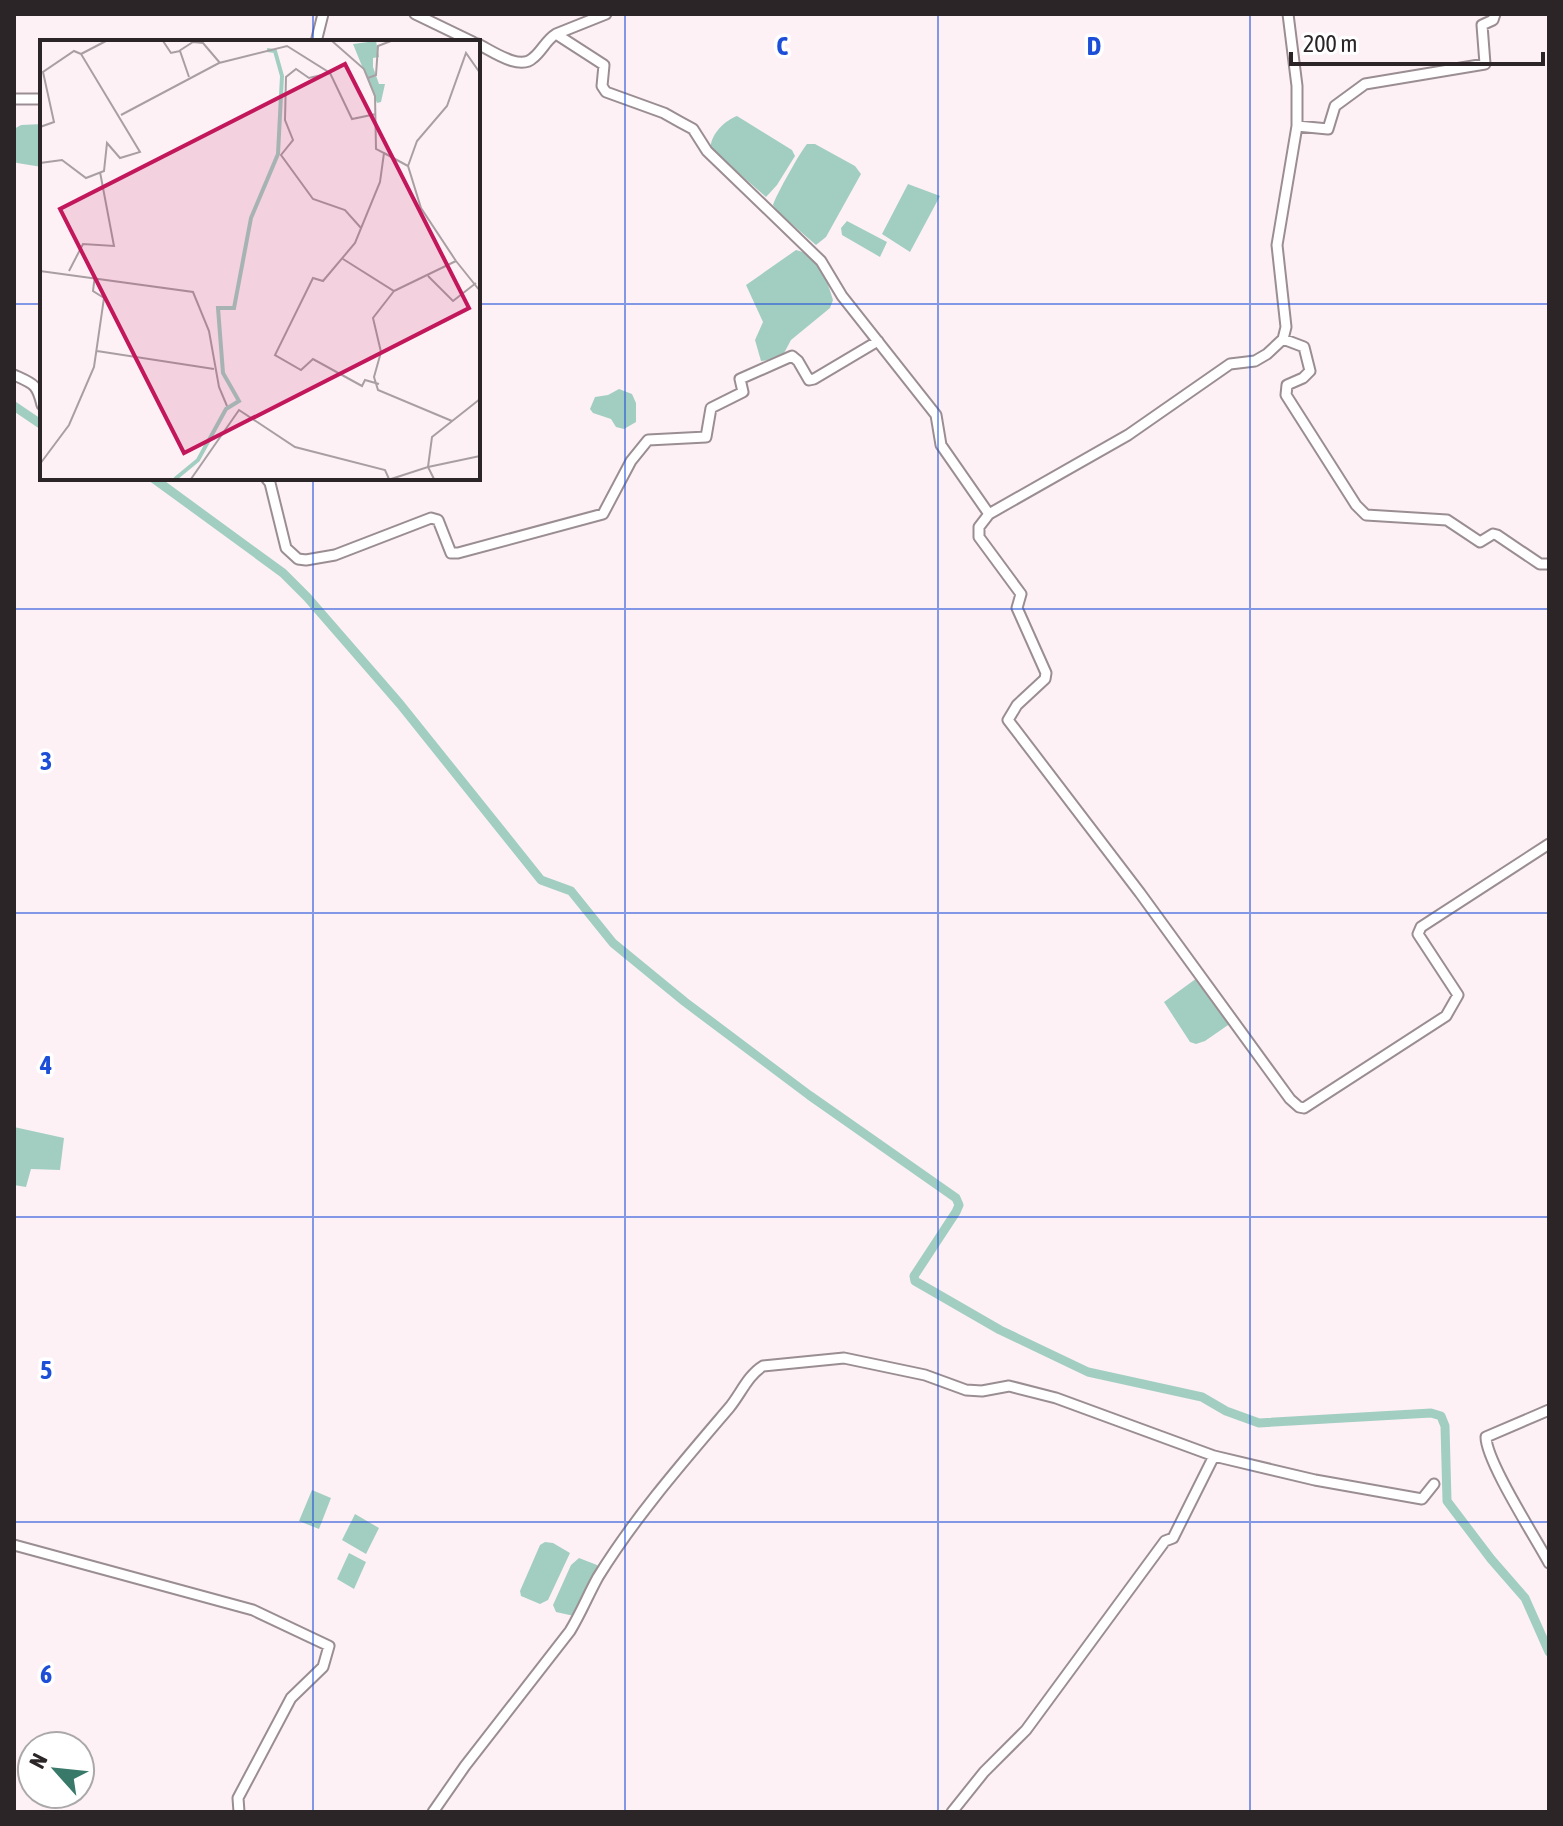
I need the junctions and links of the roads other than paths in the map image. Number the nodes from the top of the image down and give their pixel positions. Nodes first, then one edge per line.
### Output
1 (323, 14) edge
2 (415, 14) edge
3 (606, 14) edge
4 (1288, 14) edge
5 (1495, 14) edge
6 (556, 34) junction
7 (316, 40) edge
8 (469, 40) edge
9 (480, 45) edge
10 (14, 99) edge
11 (40, 99) edge
12 (1297, 126) junction
13 (1283, 339) junction
14 (878, 341) junction
15 (14, 375) edge
16 (40, 396) edge
17 (267, 480) edge
18 (989, 514) junction
19 (1549, 564) edge
20 (1549, 844) edge
21 (1549, 1410) edge
22 (1214, 1456) junction
23 (1434, 1484) dead end
24 (14, 1545) edge
25 (1549, 1563) edge
26 (239, 1812) edge
27 (433, 1812) edge
28 (952, 1812) edge

1 - 7 street
2 - 8 street
3 - 6 street
4 - 12 street
5 - 12 street
6 - 9 street
6 - 14 street
10 - 11 street
12 - 13 street
13 - 18 street
13 - 19 street
14 - 17 street
14 - 18 street
15 - 16 street
18 - 20 street
21 - 25 street
22 - 23 street
22 - 27 street
22 - 28 street
24 - 26 street

